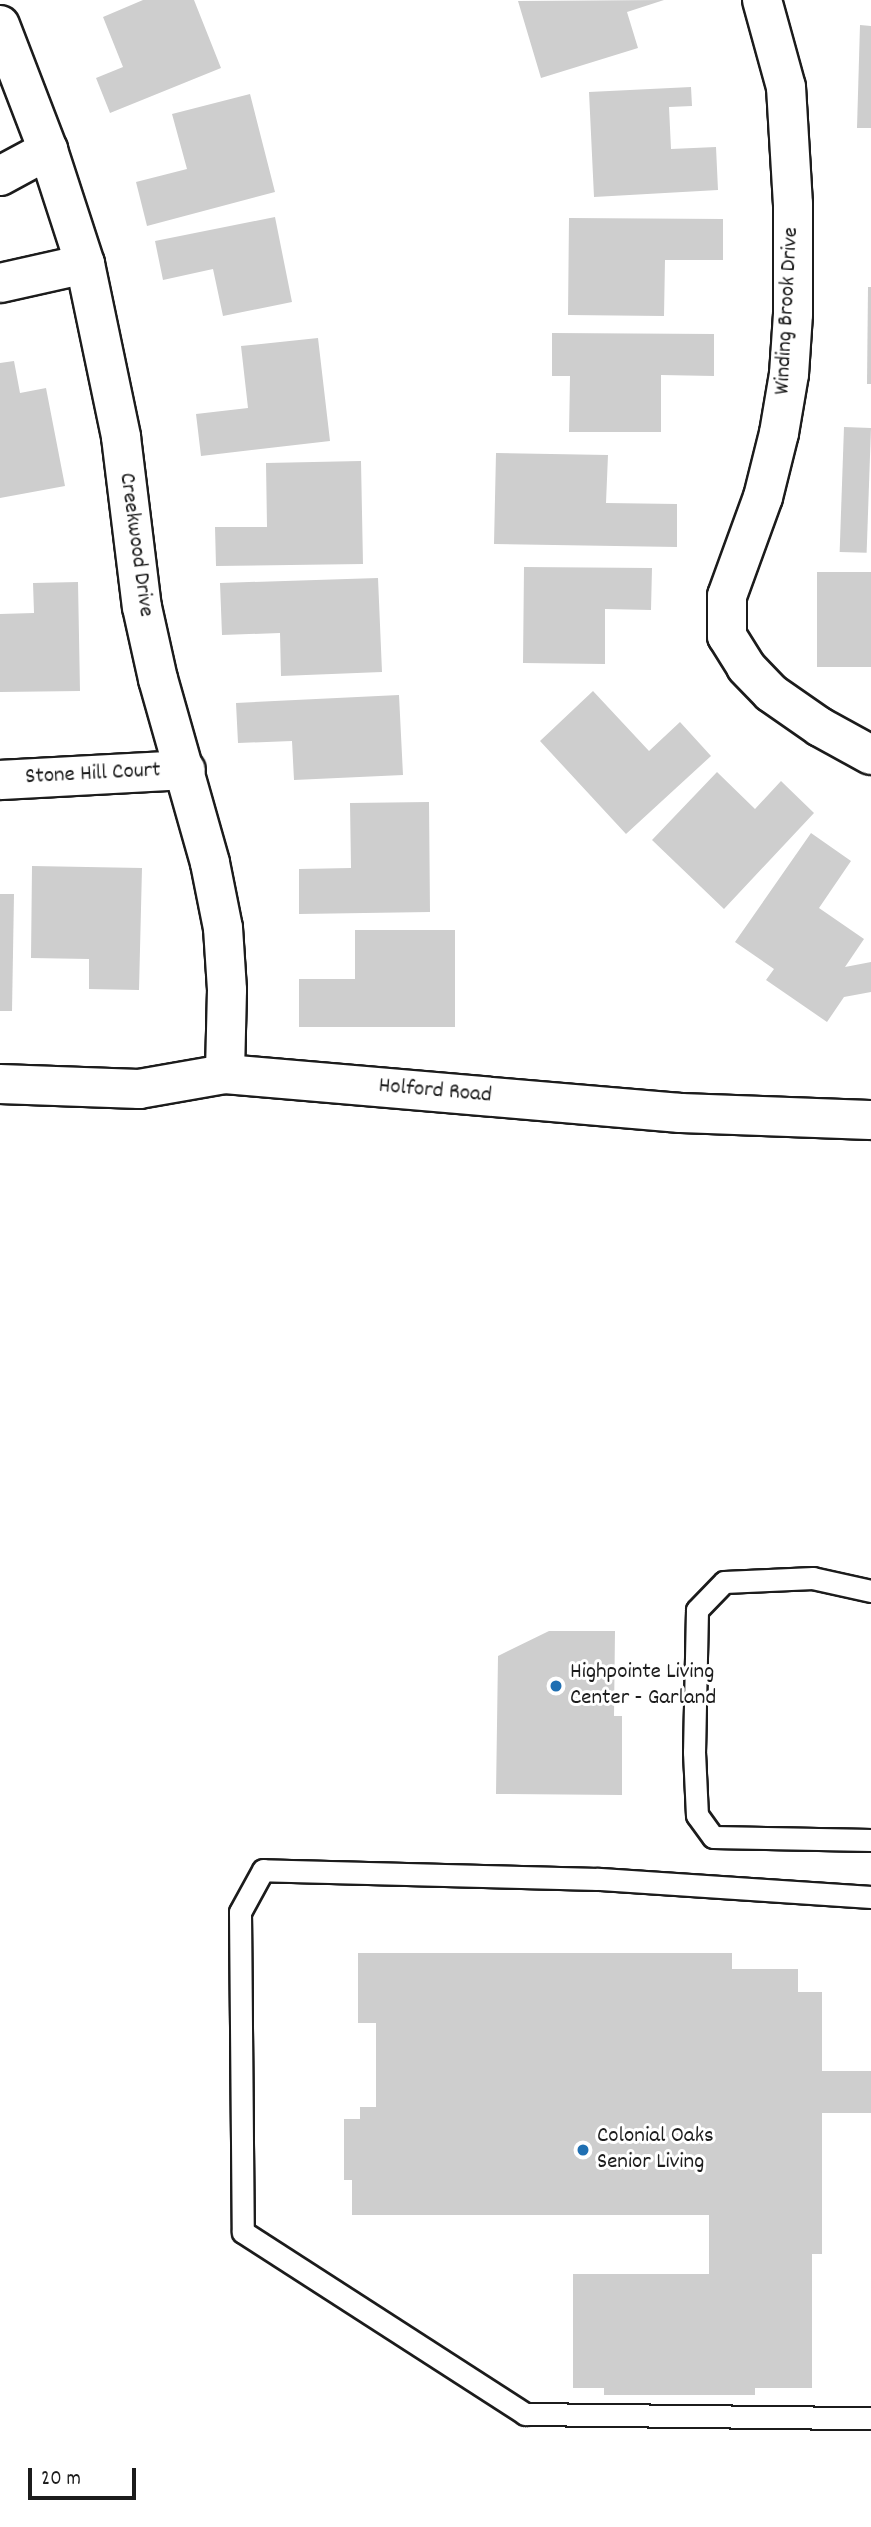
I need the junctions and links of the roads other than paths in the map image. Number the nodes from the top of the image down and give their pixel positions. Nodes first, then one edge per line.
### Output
1 (762, 0) edge
2 (0, 25) edge
3 (48, 150) junction
4 (0, 176) edge
5 (85, 264) junction
6 (0, 283) edge
7 (871, 755) edge
8 (186, 770) junction
9 (0, 780) edge
10 (225, 1074) junction
11 (0, 1084) edge
12 (871, 1120) edge
13 (871, 1591) edge
14 (871, 1840) edge
15 (871, 1897) edge
16 (871, 2418) edge

1 - 7 street, Winding Brook Drive
2 - 3 street, Creekwood Drive
3 - 4 street
3 - 5 street, Creekwood Drive
5 - 6 street
5 - 8 street, Creekwood Drive
8 - 9 street, Stone Hill Court
8 - 10 street, Creekwood Drive
10 - 11 street, Holford Road
10 - 12 street, Holford Road
13 - 14 lane
15 - 16 lane

